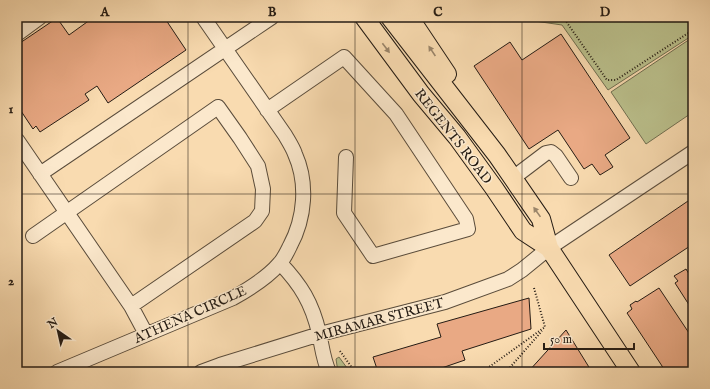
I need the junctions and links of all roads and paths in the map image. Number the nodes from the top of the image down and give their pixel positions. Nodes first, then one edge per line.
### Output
1 (40, 17) edge
2 (203, 17) edge
3 (272, 17) edge
4 (364, 17) edge
5 (390, 17) edge
6 (409, 17) edge
7 (564, 17) edge
8 (693, 30) edge
9 (17, 34) edge
10 (225, 49) junction
11 (267, 110) junction
12 (470, 121) junction
13 (17, 140) edge
14 (693, 152) edge
15 (346, 157) dead end
16 (40, 174) junction
17 (513, 178) junction
18 (571, 178) dead end
19 (66, 213) junction
20 (33, 236) dead end
21 (549, 248) junction
22 (280, 263) junction
23 (534, 288) dead end
24 (130, 306) junction
25 (545, 328) junction
26 (146, 334) junction
27 (320, 334) junction
28 (340, 351) dead end
29 (57, 372) edge
30 (201, 372) edge
31 (329, 372) edge
32 (354, 372) edge
33 (482, 372) edge
34 (506, 372) edge
35 (631, 372) edge

1 - 9 street
2 - 10 street, ATHENA CIRCLE
3 - 10 street
4 -> 21 main road, REGENTS ROAD
5 - 12 main road, REGENTS ROAD
12 -> 6 main road
7 - 8 path
10 - 11 street, ATHENA CIRCLE
10 - 16 street
11 - 15 street
11 - 22 street, ATHENA CIRCLE
12 - 17 main road, REGENTS ROAD
13 - 16 street
14 - 21 street, MIRAMAR STREET
16 - 19 street
17 - 18 street
21 -> 17 main road, REGENTS ROAD
19 - 20 street
19 - 24 street
19 - 24 street
21 - 27 street, MIRAMAR STREET
21 - 35 main road, REGENTS ROAD
22 - 26 street, ATHENA CIRCLE
22 - 27 street
23 - 25 path
24 - 26 street
25 - 33 path
25 - 34 path
26 - 29 street, ATHENA CIRCLE
27 - 30 street, MIRAMAR STREET
27 - 31 street
28 - 32 path

